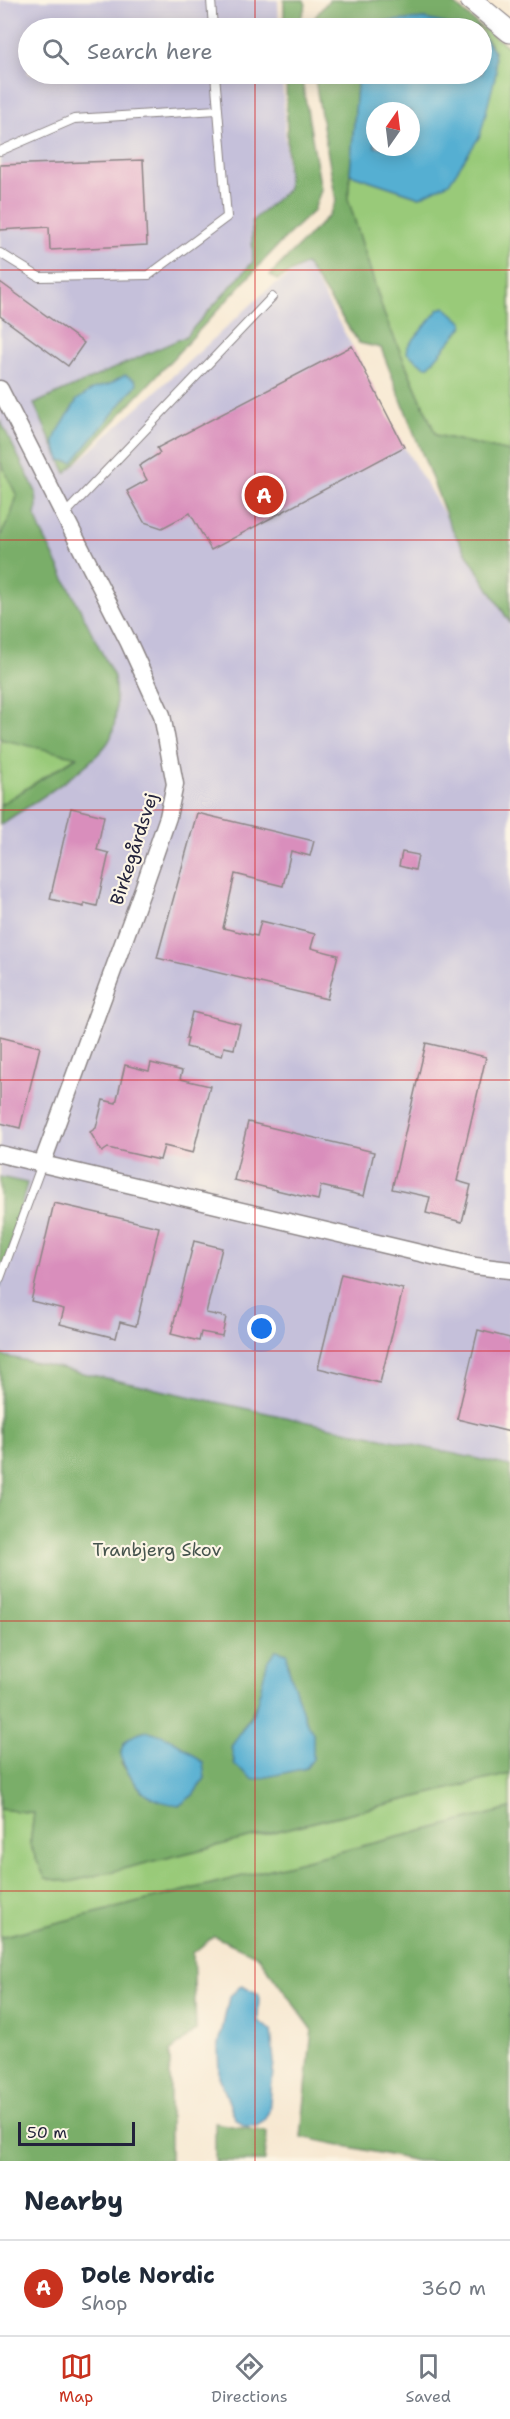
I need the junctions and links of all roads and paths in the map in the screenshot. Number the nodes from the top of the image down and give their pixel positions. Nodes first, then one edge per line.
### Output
1 (211, 0) edge
2 (471, 0) edge
3 (212, 18) edge
4 (510, 32) edge
5 (216, 84) edge
6 (217, 110) junction
7 (0, 152) edge
8 (0, 253) edge
9 (272, 297) dead end
10 (0, 389) edge
11 (64, 515) junction
12 (0, 1154) edge
13 (42, 1164) junction
14 (510, 1270) edge
15 (0, 1278) edge

1 - 3 lane
2 - 4 street
5 - 6 lane
6 - 7 lane
6 - 8 lane
9 - 11 lane
10 - 11 street, Birkegårdsvej
11 - 13 street, Birkegårdsvej
12 - 13 street
13 - 14 street
13 - 15 lane

